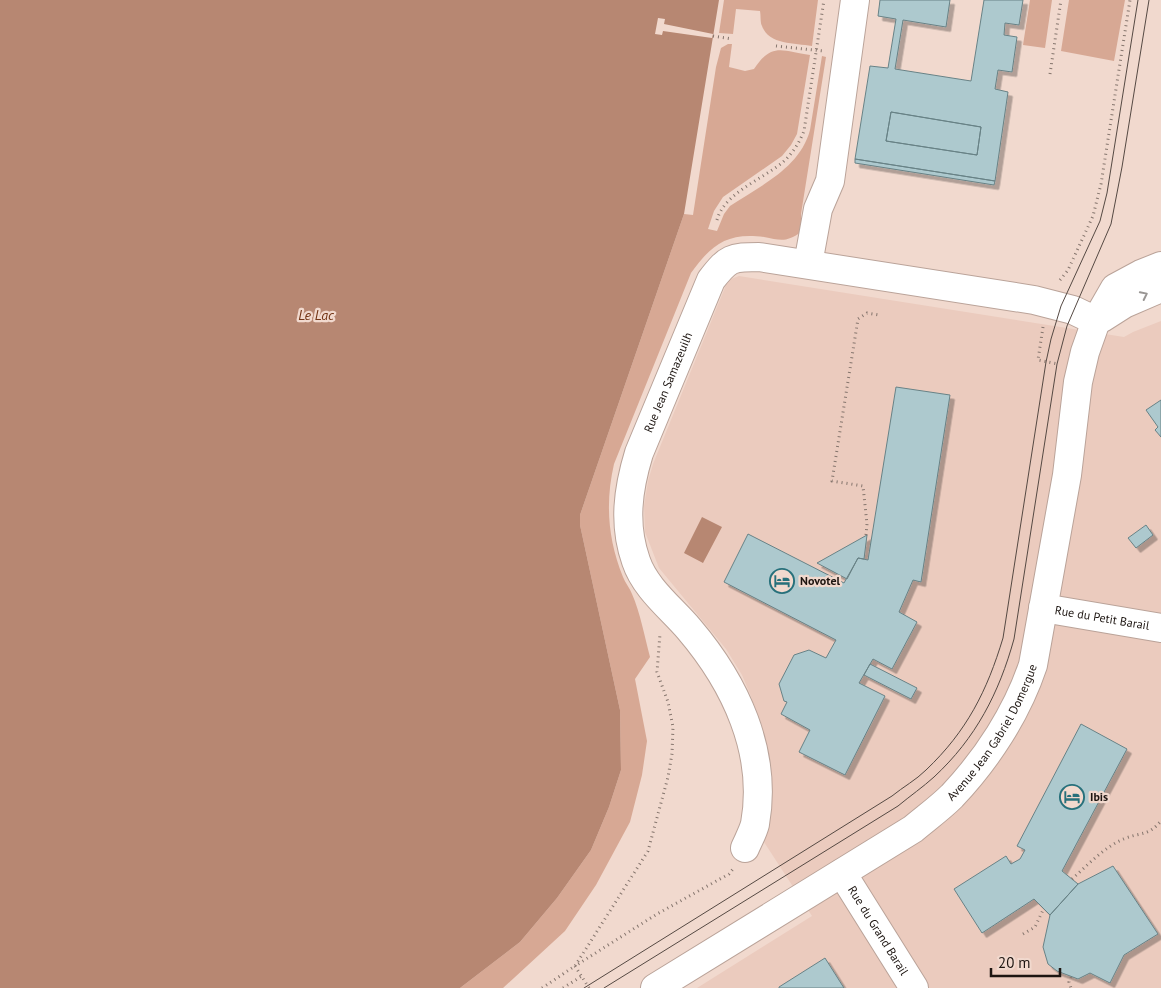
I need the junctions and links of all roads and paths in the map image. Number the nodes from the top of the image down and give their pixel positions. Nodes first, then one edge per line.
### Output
1 (824, 0) edge
2 (855, 0) edge
3 (1061, 0) edge
4 (1130, 0) edge
5 (713, 36) dead end
6 (732, 39) dead end
7 (776, 46) dead end
8 (816, 50) junction
9 (847, 54) junction
10 (1050, 74) dead end
11 (718, 220) dead end
12 (815, 266) junction
13 (1161, 266) edge
14 (1161, 288) edge
15 (1047, 303) junction
16 (880, 316) dead end
17 (1096, 321) junction
18 (866, 536) dead end
19 (666, 604) junction
20 (1043, 608) junction
21 (1161, 628) edge
22 (1161, 821) edge
23 (745, 848) joint
24 (842, 873) junction
25 (1072, 879) dead end
26 (1044, 908) dead end
27 (1023, 934) dead end
28 (575, 966) junction
29 (582, 976) junction
30 (1071, 977) dead end
31 (542, 988) edge
32 (563, 988) edge
33 (589, 988) edge
34 (655, 988) edge
35 (914, 988) edge
36 (1071, 988) edge

1 - 8 path
2 - 9 street
3 - 10 path
4 - 15 path
5 - 6 path
7 - 8 path
8 - 9 path
8 - 11 path
9 - 12 street
12 - 15 street, Rue Jean Samazeuilh
12 - 19 street, Rue Jean Samazeuilh
13 - 17 street, Avenue Jean Gabriel Domergue
17 -> 14 street
15 - 17 street, Rue Jean Samazeuilh
16 - 18 path
17 - 20 street, Avenue Jean Gabriel Domergue
19 - 23 street, Rue Jean Samazeuilh
19 - 28 path
20 - 21 street, Rue du Petit Barail
20 - 24 street, Avenue Jean Gabriel Domergue
22 - 25 path
23 - 28 path
24 - 34 street, Avenue Jean Gabriel Domergue
24 - 35 street, Rue du Grand Barail
26 - 27 path
28 - 29 path
28 - 31 path
29 - 32 path
29 - 33 path
30 - 36 path

